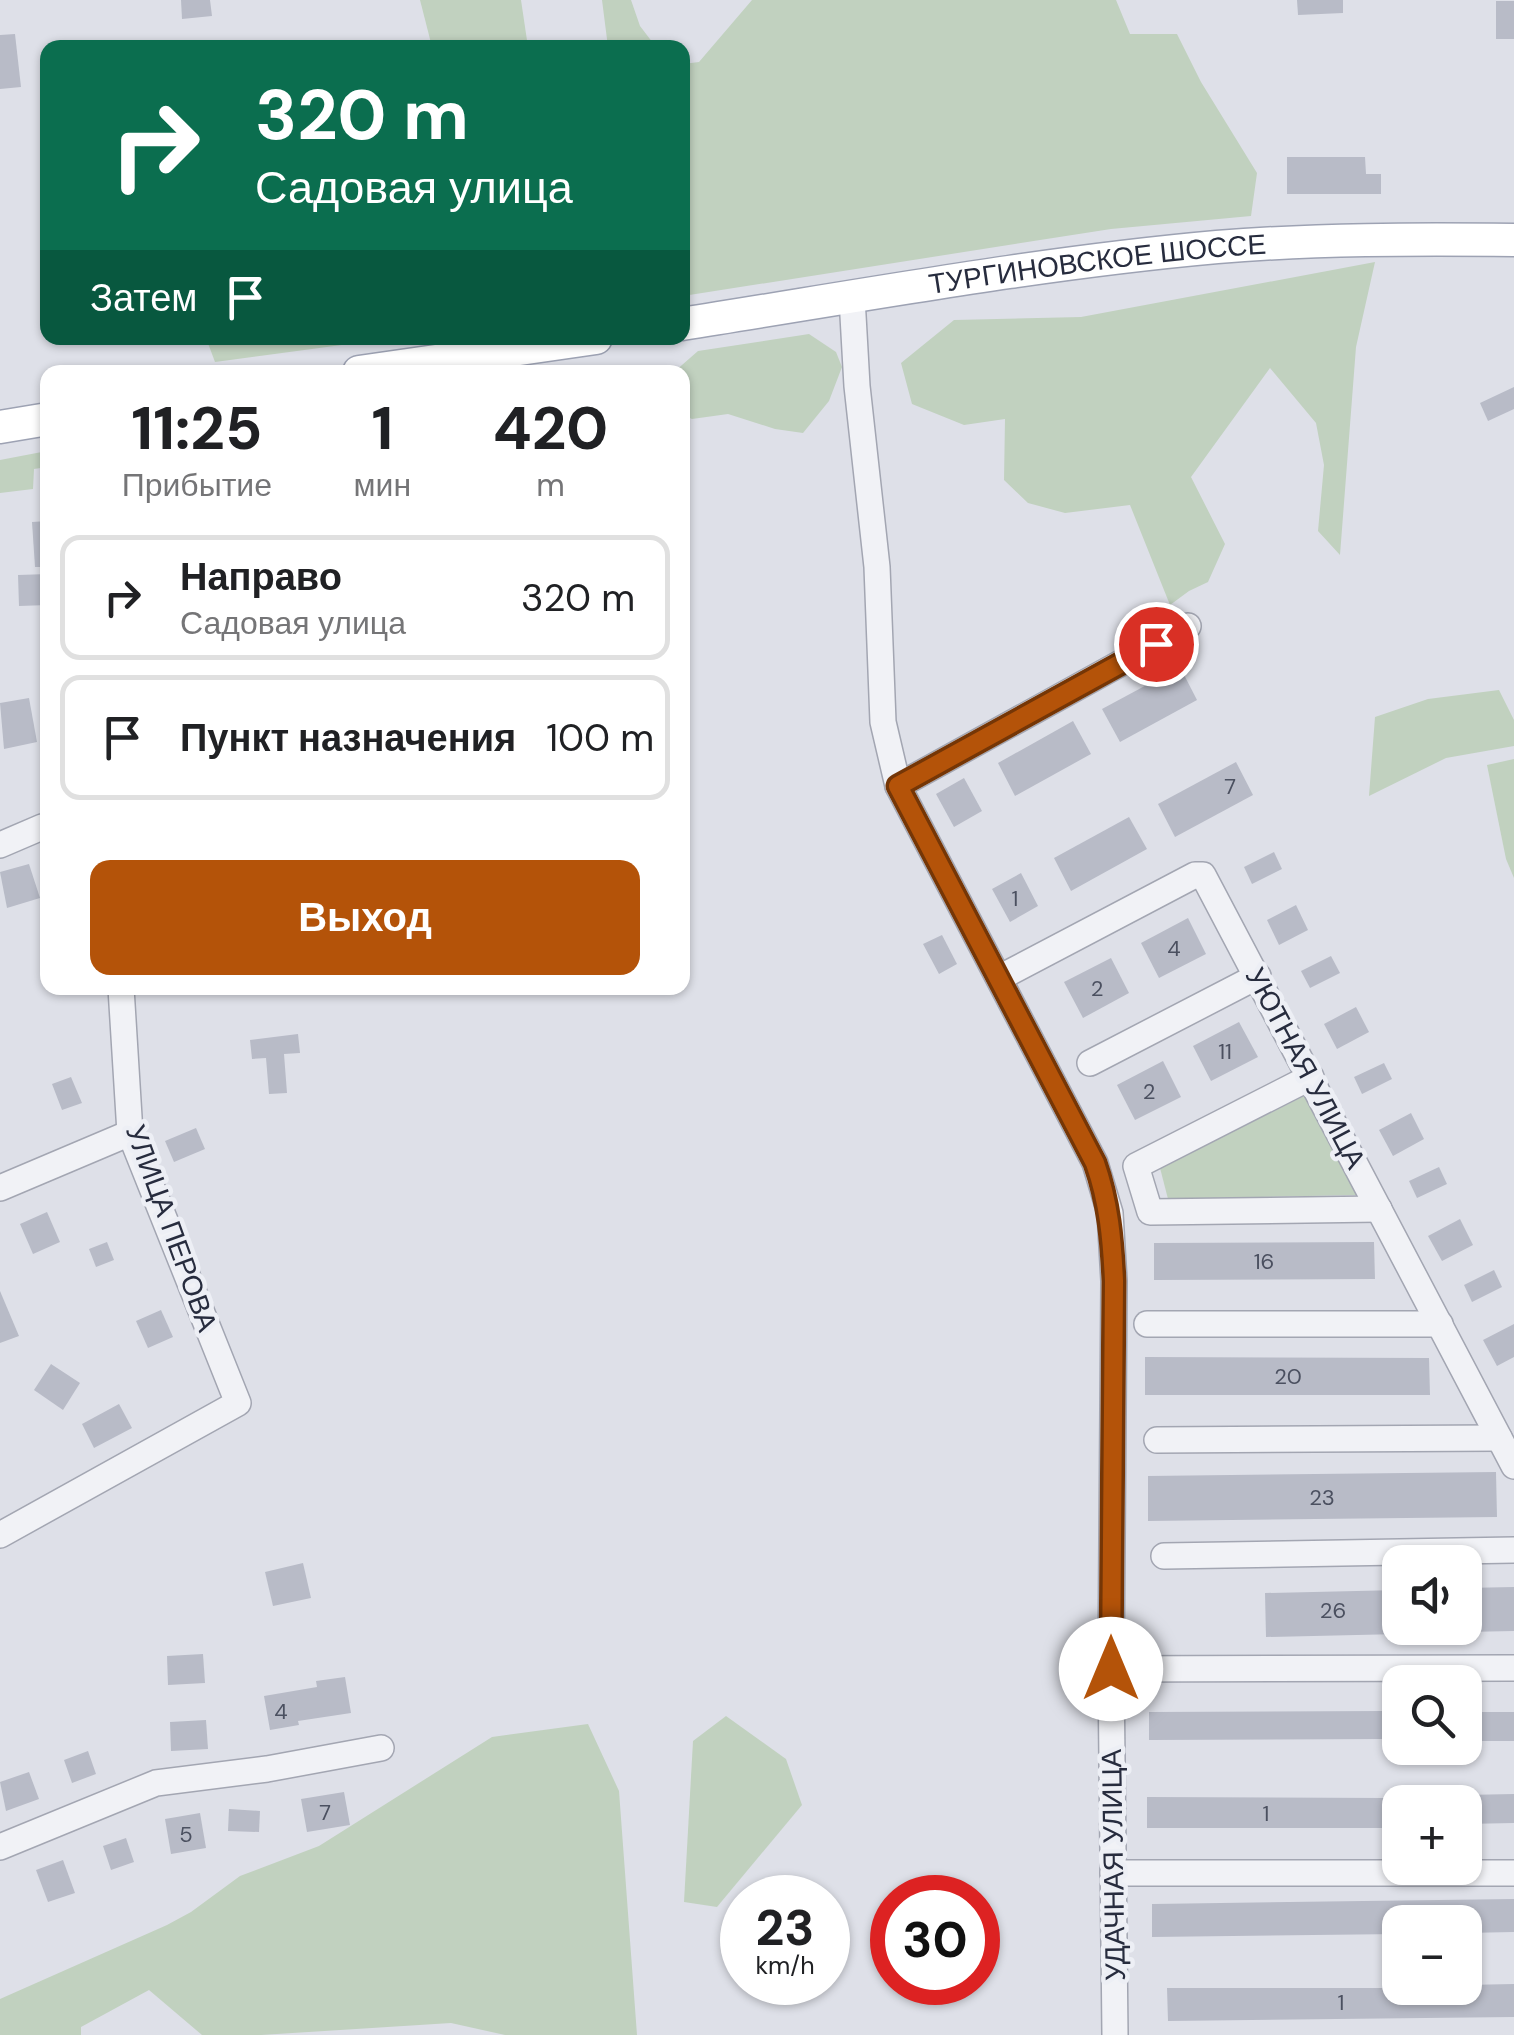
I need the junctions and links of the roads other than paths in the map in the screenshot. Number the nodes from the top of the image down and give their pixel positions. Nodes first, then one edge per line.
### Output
1 (1514, 240) edge
2 (852, 298) junction
3 (690, 323) edge
4 (547, 345) edge
5 (408, 365) edge
6 (40, 420) edge
7 (0, 428) edge
8 (1188, 626) dead end
9 (898, 786) junction
10 (40, 828) edge
11 (0, 845) edge
12 (1258, 976) junction
13 (999, 978) junction
14 (120, 995) edge
15 (1090, 1063) dead end
16 (1310, 1077) junction
17 (130, 1133) junction
18 (0, 1188) edge
19 (1379, 1209) junction
20 (1147, 1324) dead end
21 (1440, 1324) junction
22 (1500, 1438) junction
23 (1157, 1440) dead end
24 (1514, 1466) edge
25 (0, 1536) edge
26 (1514, 1550) edge
27 (1164, 1556) dead end
28 (1514, 1668) edge
29 (1111, 1669) junction
30 (381, 1748) dead end
31 (10, 1843) edge
32 (1113, 1873) junction
33 (1514, 1873) edge
34 (1114, 2035) edge

1 - 2 main road, ТУРГИНОВСКОЕ ШОССЕ
2 - 3 main road, ТУРГИНОВСКОЕ ШОССЕ
2 - 9 street, УДАЧНАЯ УЛИЦА
4 - 5 main road
6 - 7 main road
8 - 9 street
9 - 13 street, УДАЧНАЯ УЛИЦА
10 - 11 street
12 - 13 street, УЮТНАЯ УЛИЦА
12 - 15 street
12 - 16 street, УЮТНАЯ УЛИЦА
13 - 29 street, УДАЧНАЯ УЛИЦА
14 - 17 street, УЛИЦА ПЕРОВА
16 - 19 street, УЮТНАЯ УЛИЦА
16 - 19 street
17 - 18 street
17 - 25 street, УЛИЦА ПЕРОВА
19 - 21 street, УЮТНАЯ УЛИЦА
20 - 21 street
21 - 22 street, УЮТНАЯ УЛИЦА
22 - 23 street
22 - 24 street, УЮТНАЯ УЛИЦА
26 - 27 street
28 - 29 street
29 - 32 street, УДАЧНАЯ УЛИЦА
30 - 31 street
32 - 33 street
32 - 34 street, УДАЧНАЯ УЛИЦА

